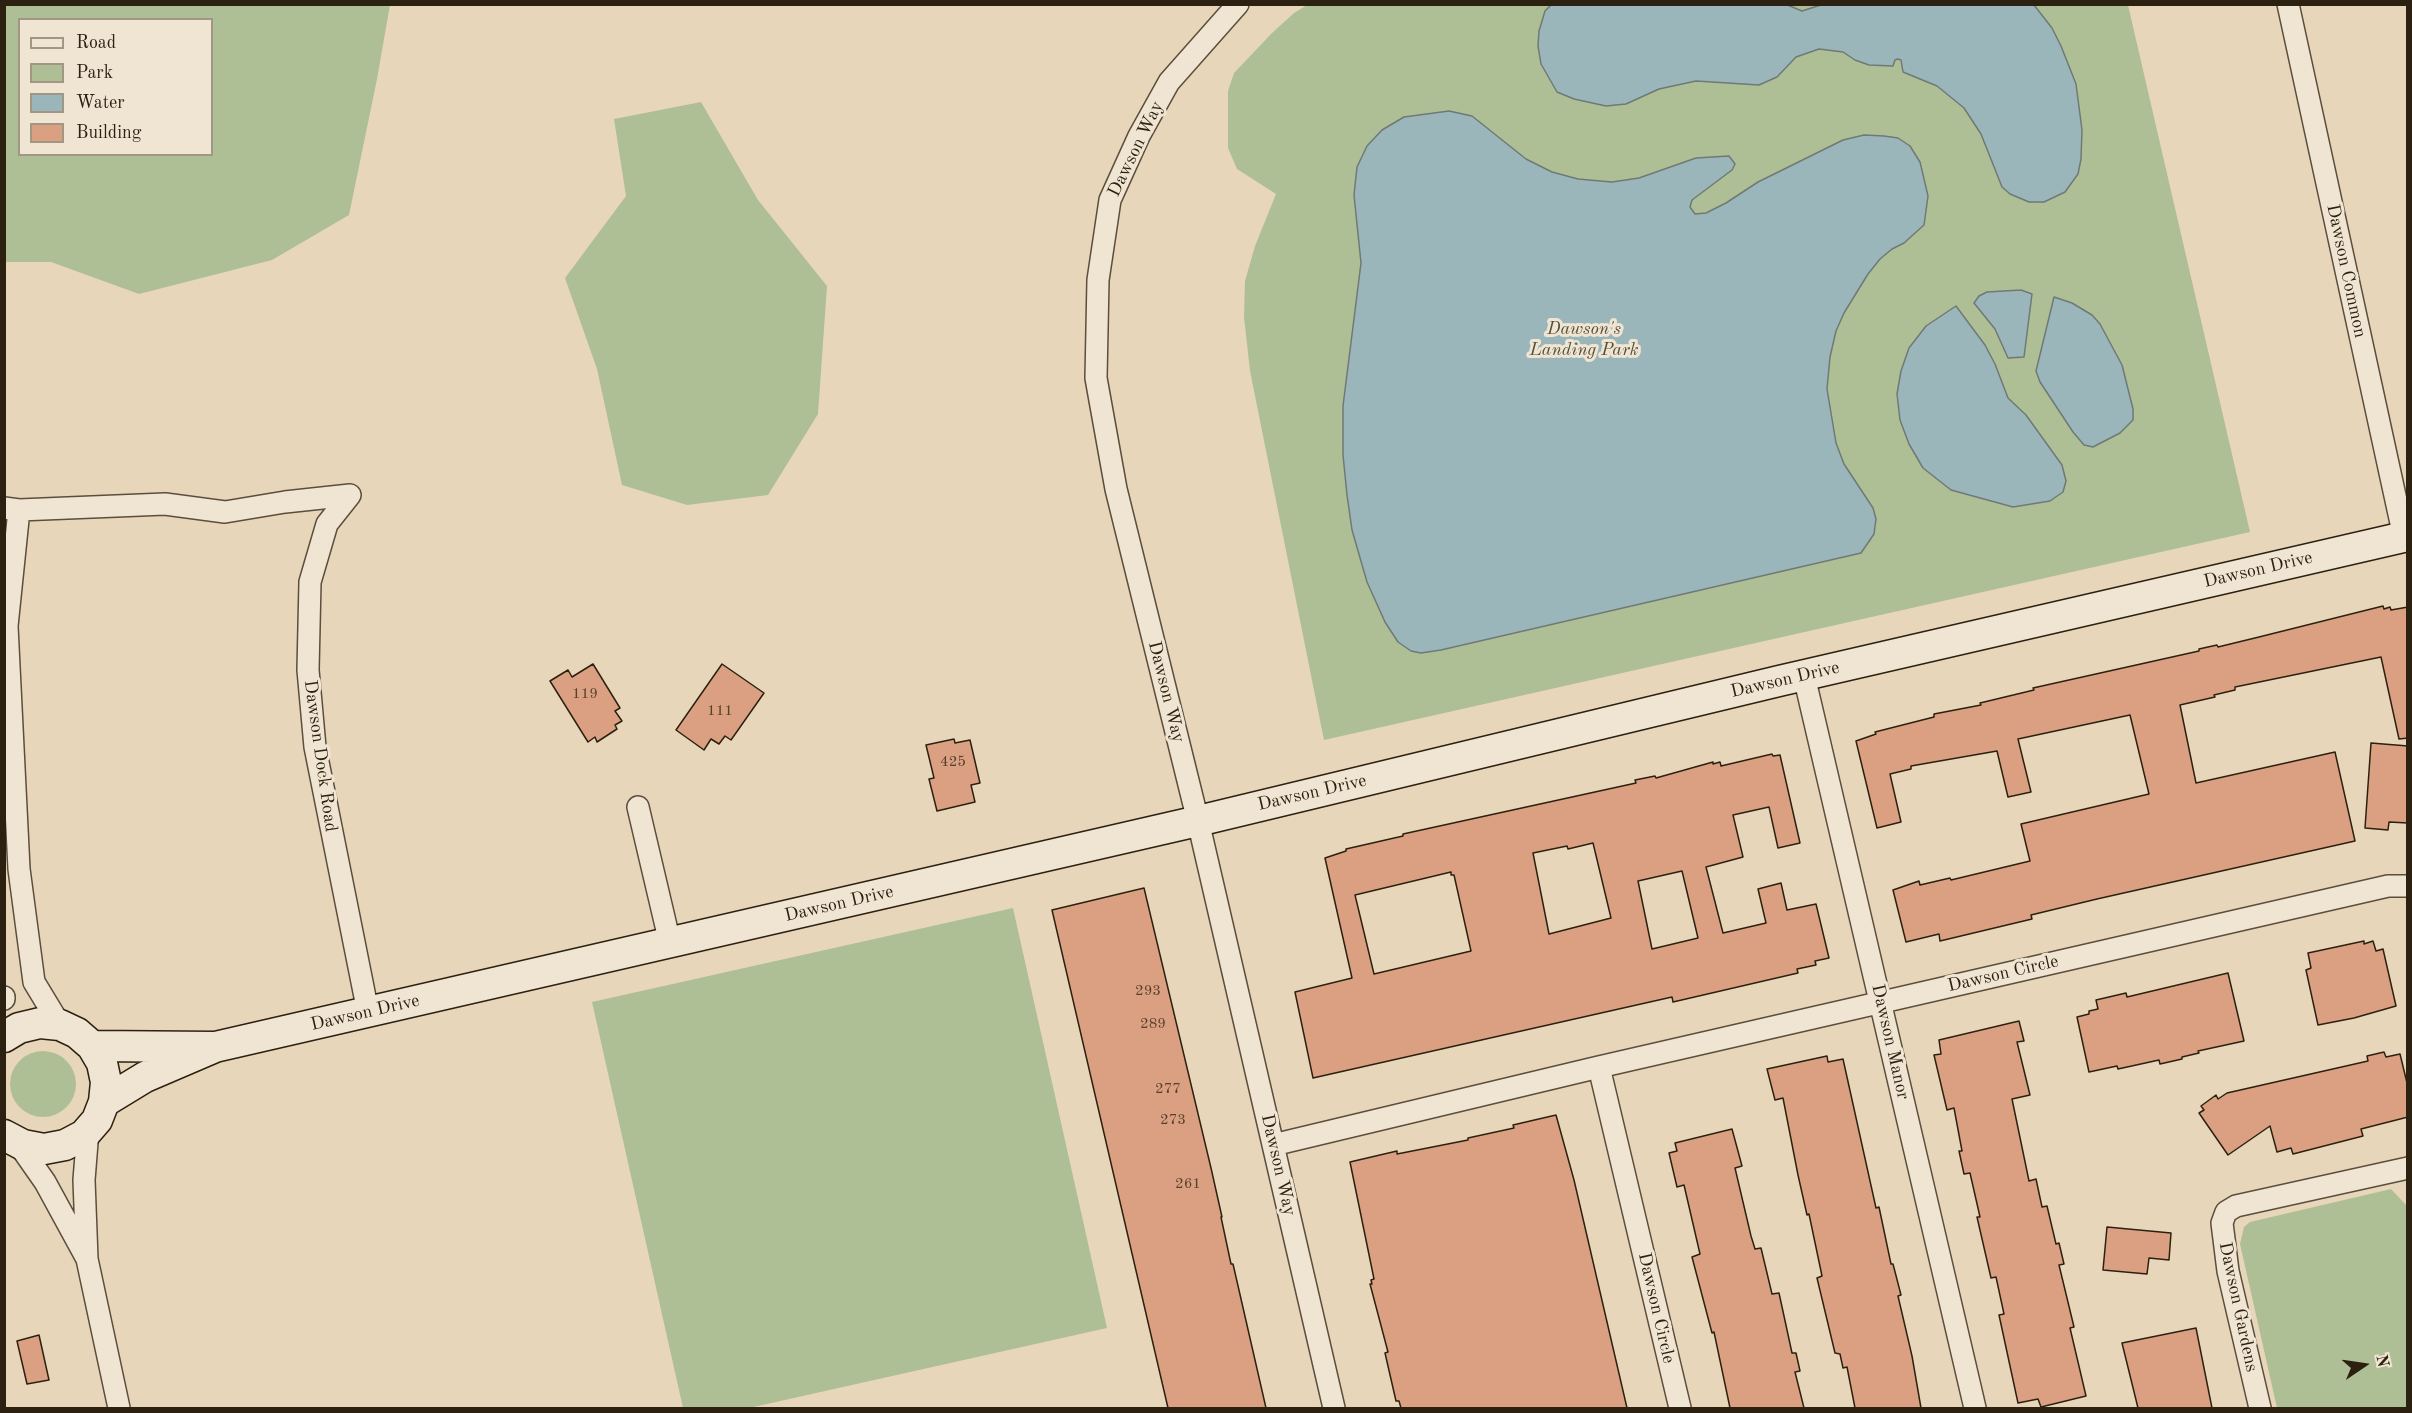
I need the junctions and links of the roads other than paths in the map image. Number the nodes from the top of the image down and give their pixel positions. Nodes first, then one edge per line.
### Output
1 (1238, 4) edge
2 (2288, 4) edge
3 (12, 509) edge
4 (2406, 536) edge
5 (1804, 676) junction
6 (638, 807) dead end
7 (1198, 821) junction
8 (2408, 886) edge
9 (670, 943) junction
10 (1881, 1002) junction
11 (368, 1012) junction
12 (60, 1025) junction
13 (4, 1037) edge
14 (92, 1046) junction
15 (215, 1047) junction
16 (1599, 1067) junction
17 (104, 1102) junction
18 (88, 1130) junction
19 (11, 1138) edge
20 (1273, 1145) junction
21 (2408, 1168) edge
22 (87, 1259) junction
23 (119, 1408) edge
24 (1334, 1408) edge
25 (1680, 1408) edge
26 (1975, 1408) edge
27 (2260, 1408) edge

1 - 7 street, Dawson Way
2 - 4 street, Dawson Common
3 - 11 street, Dawson Dock Road
3 - 12 street
4 - 5 street, Dawson Drive
5 - 7 street, Dawson Drive
5 - 10 street, Dawson Manor
6 - 9 street
7 - 9 street, Dawson Drive
7 - 20 street, Dawson Way
8 - 10 street, Dawson Circle
9 - 11 street, Dawson Drive
10 - 16 street, Dawson Circle
10 - 26 street, Dawson Manor
11 - 15 street, Dawson Drive
12 - 13 street
12 - 14 street
14 - 15 street, Dawson Drive
14 - 17 street
15 - 17 street, Dawson Drive
16 - 20 street, Dawson Circle
16 - 25 street, Dawson Circle
17 - 18 street
18 - 19 street
18 - 22 street
19 - 22 street
20 - 24 street, Dawson Way
21 - 27 street, Dawson Gardens
22 - 23 street

